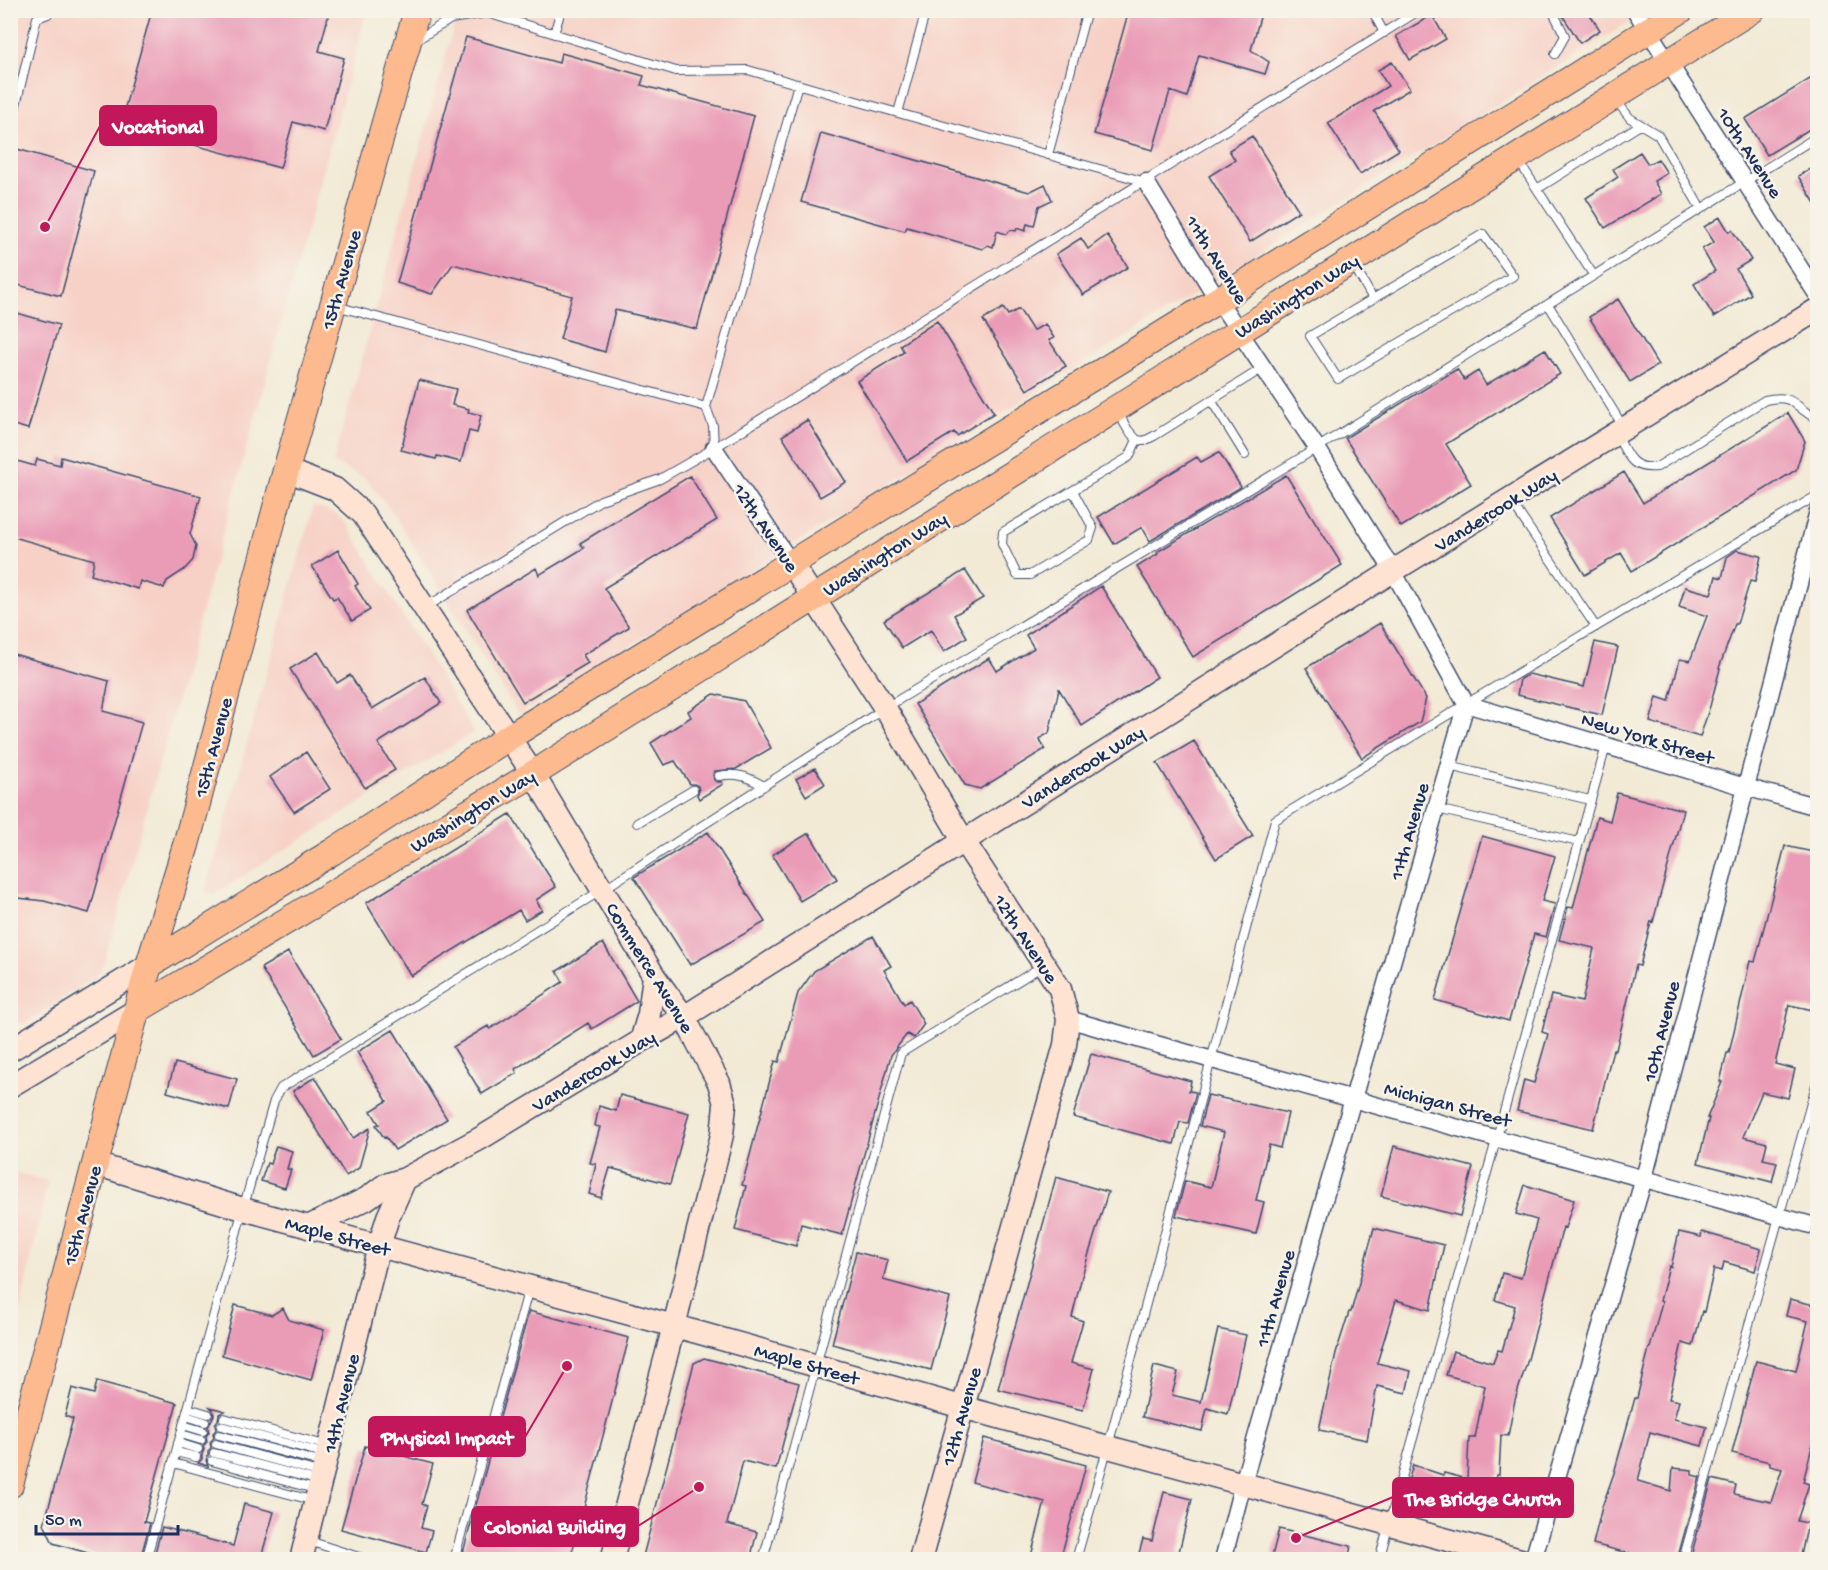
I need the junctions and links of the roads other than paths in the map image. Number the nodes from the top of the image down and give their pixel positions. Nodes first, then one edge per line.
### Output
1 (49, 10) edge
2 (417, 10) edge
3 (561, 10) edge
4 (927, 10) edge
5 (1087, 10) edge
6 (1372, 10) edge
7 (1420, 10) edge
8 (1552, 10) edge
9 (1680, 10) edge
10 (1752, 10) edge
11 (486, 12) edge
12 (1642, 20) edge
13 (1384, 33) junction
14 (554, 34) junction
15 (407, 46) junction
16 (1555, 54) dead end
17 (1669, 62) junction
18 (798, 84) junction
19 (1613, 97) junction
20 (10, 112) edge
21 (898, 113) junction
22 (1641, 125) junction
23 (1818, 136) edge
24 (1048, 155) junction
25 (1516, 157) junction
26 (1146, 182) junction
27 (1745, 182) junction
28 (1537, 189) junction
29 (1701, 209) junction
30 (1351, 261) junction
31 (1594, 276) junction
32 (1818, 296) edge
33 (1373, 299) junction
34 (1218, 300) junction
35 (1548, 304) junction
36 (333, 305) junction
37 (1818, 309) edge
38 (1239, 332) junction
39 (1263, 368) junction
40 (1211, 400) junction
41 (706, 407) junction
42 (1116, 408) junction
43 (1818, 419) edge
44 (1620, 431) junction
45 (1137, 440) junction
46 (714, 448) junction
47 (1317, 448) junction
48 (1245, 455) dead end
49 (286, 470) junction
50 (1073, 491) junction
51 (1818, 495) edge
52 (1509, 500) junction
53 (1818, 511) edge
54 (791, 563) junction
55 (1394, 571) junction
56 (814, 597) junction
57 (425, 608) junction
58 (1596, 627) junction
59 (1466, 704) junction
60 (885, 708) junction
61 (509, 737) junction
62 (1606, 746) junction
63 (1449, 766) junction
64 (533, 774) junction
65 (719, 776) dead end
66 (764, 786) junction
67 (1744, 787) junction
68 (693, 790) dead end
69 (1590, 800) junction
70 (1818, 807) edge
71 (1437, 809) junction
72 (637, 823) dead end
73 (963, 840) junction
74 (1579, 842) junction
75 (602, 890) junction
76 (149, 965) junction
77 (1045, 965) junction
78 (654, 975) junction
79 (137, 1010) junction
80 (684, 1017) junction
81 (1068, 1019) junction
82 (641, 1041) junction
83 (10, 1050) edge
84 (1210, 1060) junction
85 (1818, 1078) edge
86 (10, 1086) edge
87 (1353, 1098) junction
88 (1496, 1138) junction
89 (94, 1164) junction
90 (1644, 1178) junction
91 (405, 1179) junction
92 (243, 1209) junction
93 (1779, 1216) junction
94 (308, 1227) junction
95 (1818, 1227) edge
96 (379, 1246) junction
97 (529, 1287) junction
98 (674, 1326) junction
99 (817, 1366) junction
100 (962, 1407) junction
101 (182, 1430) junction
102 (202, 1435) junction
103 (218, 1439) junction
104 (1108, 1446) junction
105 (173, 1463) junction
106 (322, 1473) junction
107 (1243, 1483) junction
108 (10, 1485) edge
109 (1389, 1523) junction
110 (303, 1550) edge
111 (147, 1560) edge
112 (368, 1560) edge
113 (454, 1560) edge
114 (612, 1560) edge
115 (763, 1560) edge
116 (920, 1560) edge
117 (1076, 1560) edge
118 (1223, 1560) edge
119 (1379, 1560) edge
120 (1521, 1560) edge
121 (1533, 1560) edge
122 (1683, 1560) edge

1 - 20 lane
2 - 15 main road, 15th Avenue
3 - 14 lane
4 - 21 lane
5 - 24 lane
6 - 13 lane
7 - 13 lane
8 - 16 lane
9 - 12 main road, Washington Way
10 - 17 main road, Washington Way
11 - 14 lane
11 - 15 lane
12 - 17 street, 10th Avenue
12 - 34 main road, Washington Way
13 - 26 lane
14 - 18 lane
15 - 36 main road, 15th Avenue
17 - 19 main road, Washington Way
17 - 27 street, 10th Avenue
18 - 21 lane
18 - 41 lane
19 - 22 lane
19 - 25 main road, Washington Way
21 - 24 lane
22 - 28 lane
22 - 29 lane
23 - 27 lane
24 - 26 lane
25 - 28 lane
25 - 30 main road, Washington Way
26 - 34 street, 11th Avenue
26 - 46 lane
27 - 29 lane
27 - 32 street, 10th Avenue
28 - 31 lane
29 - 31 lane
30 - 33 lane
30 - 38 main road, Washington Way
31 - 35 lane
33 - 33 lane
34 - 38 street, 11th Avenue
34 - 54 main road, Washington Way
35 - 44 lane
35 - 47 lane
36 - 41 lane
36 - 49 main road, 15th Avenue
37 - 44 street, Vandercook Way
38 - 39 street, 11th Avenue
38 - 42 main road, Washington Way
39 - 40 lane
39 - 47 street, 11th Avenue
40 - 45 lane
40 - 48 lane
41 - 46 lane
42 - 45 lane
42 - 56 main road, Washington Way
43 - 44 lane
44 - 52 street, Vandercook Way
45 - 50 lane
46 - 54 street, 12th Avenue
46 - 57 lane
47 - 55 street, 11th Avenue
47 - 60 lane
49 - 57 street, Commerce Avenue
49 - 76 main road, 15th Avenue
50 - 50 lane
51 - 58 lane
52 - 55 street, Vandercook Way
52 - 58 lane
53 - 67 street, 10th Avenue
54 - 56 street, 12th Avenue
54 - 61 main road, Washington Way
55 - 59 street, 11th Avenue
55 - 73 street, Vandercook Way
56 - 60 street, 12th Avenue
56 - 64 main road, Washington Way
57 - 61 street, Commerce Avenue
58 - 59 lane
59 - 62 street, New York Street
59 - 63 street, 11th Avenue
59 - 84 lane
60 - 66 lane
60 - 73 street, 12th Avenue
61 - 64 street, Commerce Avenue
61 - 76 main road, Washington Way
62 - 67 street, New York Street
62 - 69 lane
63 - 69 lane
63 - 71 street, 11th Avenue
64 - 75 street, Commerce Avenue
64 - 79 main road, Washington Way
65 - 66 lane
66 - 75 lane
67 - 70 street, New York Street
67 - 90 street, 10th Avenue
68 - 72 lane
69 - 74 lane
71 - 74 lane
71 - 87 street, 11th Avenue
73 - 77 street, 12th Avenue
73 - 80 street, Vandercook Way
74 - 88 lane
75 - 78 street, Commerce Avenue
75 - 92 lane
76 - 79 main road, 15th Avenue
76 - 83 street, Washington Way
77 - 81 street, 12th Avenue
77 - 99 lane
78 - 80 street, Commerce Avenue
78 - 82 street
79 - 86 street, Washington Way
79 - 89 main road, 15th Avenue
80 - 82 street, Vandercook Way
80 - 98 street, Commerce Avenue
81 - 84 street, Michigan Street
81 - 100 street, 12th Avenue
82 - 91 street, Vandercook Way
84 - 87 street, Michigan Street
84 - 104 lane
85 - 93 lane
87 - 88 street, Michigan Street
87 - 107 street, 11th Avenue
88 - 90 street, Michigan Street
88 - 109 lane
89 - 92 street, Maple Street
89 - 108 main road, 15th Avenue
90 - 93 street, Michigan Street
90 - 121 street, 10th Avenue
91 - 94 street, Vandercook Way
91 - 96 street
92 - 94 street, Maple Street
92 - 101 lane
93 - 95 street, Michigan Street
93 - 122 lane
94 - 96 street, Maple Street
96 - 97 street, Maple Street
96 - 106 street, 14th Avenue
97 - 98 street, Maple Street
97 - 113 lane
98 - 99 street, Maple Street
98 - 114 street, Commerce Avenue
99 - 100 street, Maple Street
99 - 115 lane
100 - 104 street, Maple Street
100 - 116 street, 12th Avenue
101 - 102 lane
101 - 102 lane
101 - 102 lane
101 - 105 lane
103 - 106 lane
103 - 106 lane
103 - 106 lane
104 - 107 street, Maple Street
104 - 117 lane
105 - 106 lane
105 - 111 lane
106 - 110 street, 14th Avenue
107 - 109 street, Maple Street
107 - 118 street, 11th Avenue
109 - 119 lane
109 - 120 street, Maple Street
110 - 112 lane

